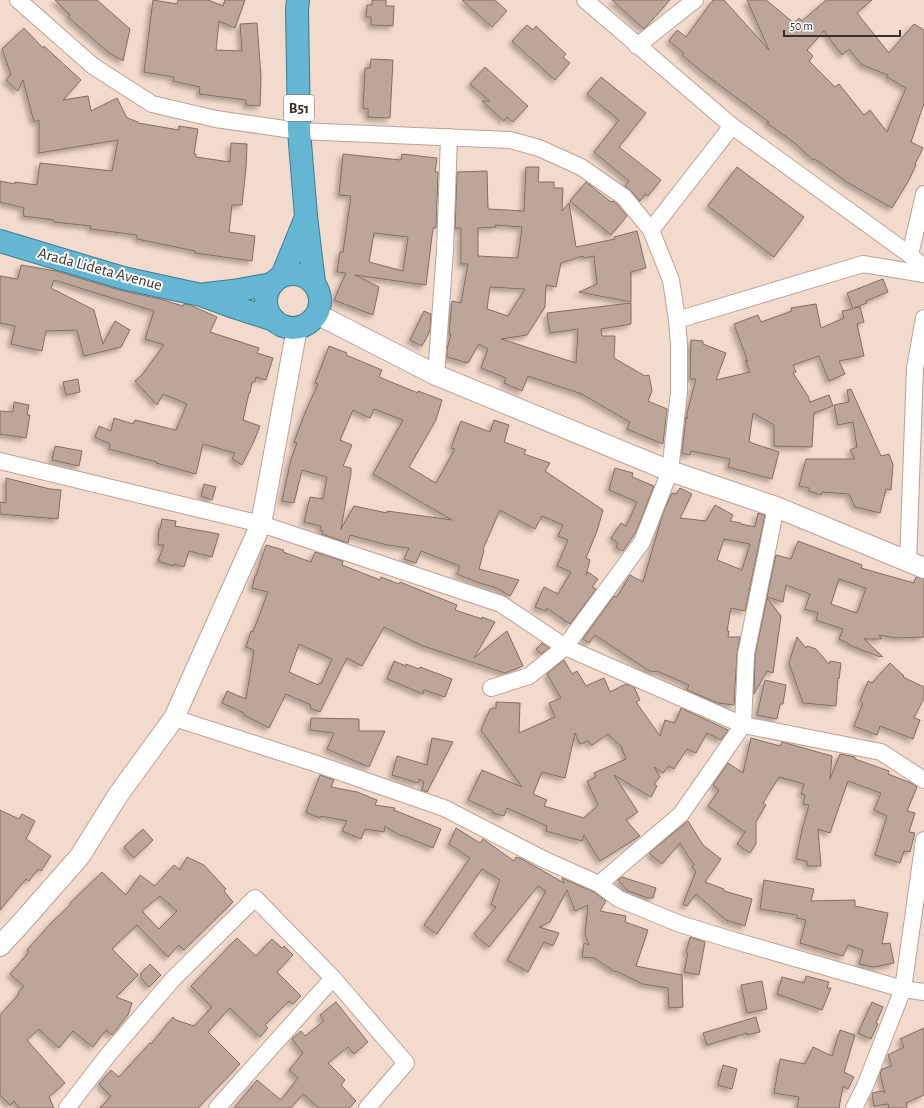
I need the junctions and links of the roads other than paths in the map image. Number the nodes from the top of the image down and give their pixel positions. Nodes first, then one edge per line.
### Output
1 (18, 0) edge
2 (298, 0) edge
3 (584, 0) edge
4 (695, 0) edge
5 (637, 46) junction
6 (732, 126) junction
7 (299, 131) junction
8 (449, 137) junction
9 (924, 194) edge
10 (306, 216) junction
11 (651, 230) junction
12 (0, 241) edge
13 (910, 255) junction
14 (924, 268) edge
15 (924, 274) edge
16 (277, 280) junction
17 (314, 283) junction
18 (201, 294) junction
19 (317, 314) junction
20 (924, 318) edge
21 (274, 320) junction
22 (677, 320) junction
23 (297, 328) junction
24 (436, 376) junction
25 (0, 461) edge
26 (670, 471) junction
27 (776, 507) junction
28 (261, 524) junction
29 (916, 565) edge
30 (565, 647) junction
31 (491, 688) dead end
32 (174, 718) junction
33 (743, 725) junction
34 (924, 780) edge
35 (924, 840) edge
36 (599, 884) junction
37 (0, 946) edge
38 (333, 978) junction
39 (903, 989) junction
40 (924, 992) edge
41 (67, 1108) edge
42 (217, 1108) edge
43 (367, 1108) edge
44 (854, 1108) edge

1 - 7 street
2 - 7 highway, B51
3 - 5 street
4 - 5 street
5 - 6 street
6 - 11 street
6 - 13 street
7 - 8 street
7 - 10 highway, B51
8 - 11 street
8 - 24 street
9 - 13 street
10 - 16 highway, B51
10 - 17 highway, B51
11 - 22 street
12 - 18 highway, Arada Lideta Avenue
13 - 14 street
15 - 22 street
16 - 17 highway, Arada Lideta Avenue
16 - 18 highway, Arada Lideta Avenue
16 - 21 highway, B51
17 - 19 highway, B51
18 - 21 highway, Arada Lideta Avenue
19 - 23 highway
19 - 24 street
20 - 29 street
21 - 23 highway, Arada Lideta Avenue
22 - 26 street
23 - 28 street
24 - 26 street
25 - 28 street
26 - 27 street
26 - 30 street
27 - 29 street
27 - 33 street
28 - 30 street
28 - 32 street
30 - 31 street
30 - 33 street
32 - 36 street
32 - 37 street
33 - 34 street
33 - 36 street
35 - 39 street
36 - 39 street
38 - 41 street
38 - 42 street
38 - 43 street
39 - 40 street
39 - 44 street

